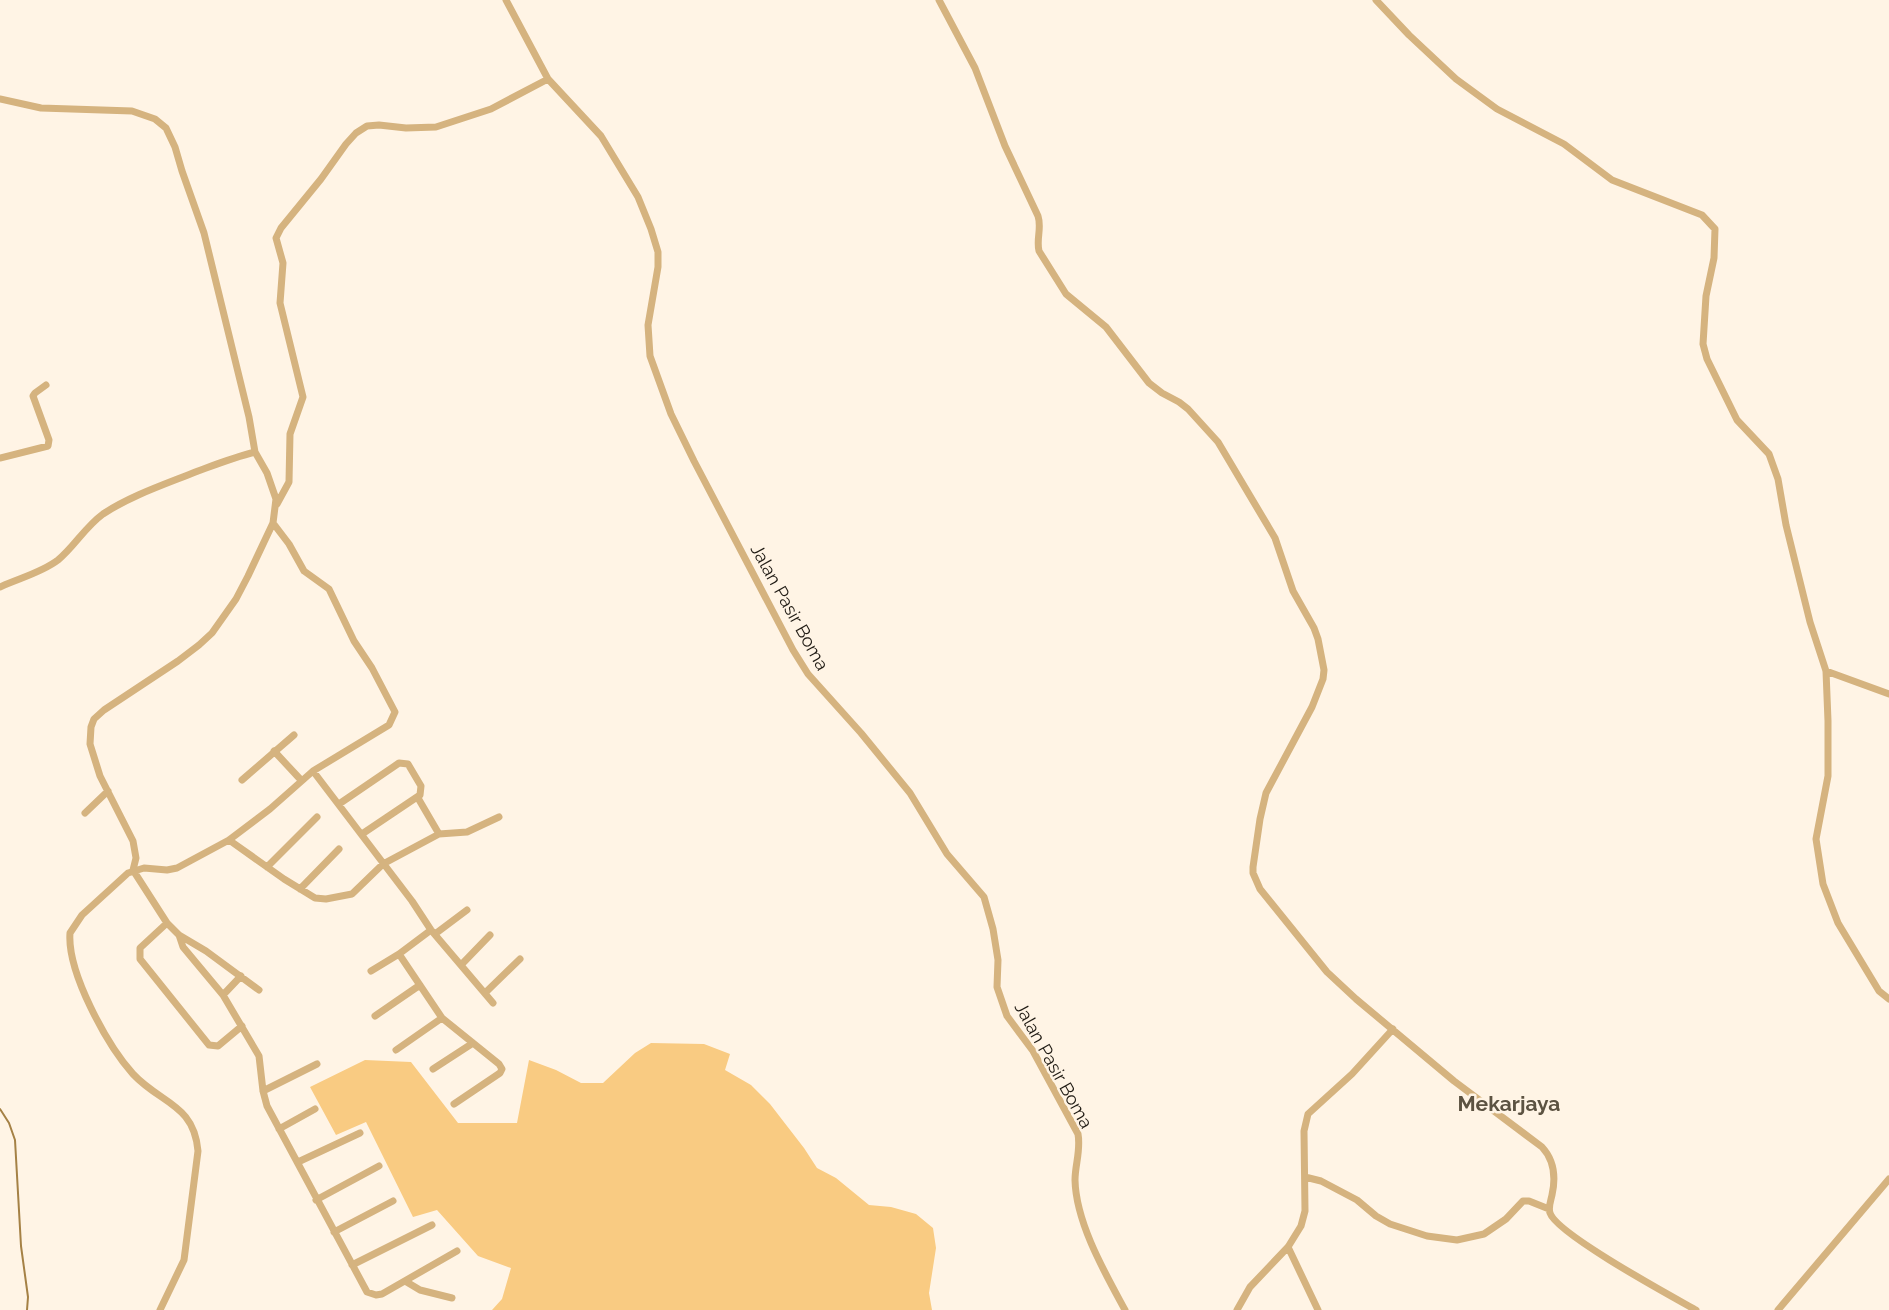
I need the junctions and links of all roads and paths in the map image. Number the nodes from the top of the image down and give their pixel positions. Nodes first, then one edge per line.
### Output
1 (506, 0) edge
2 (939, 0) edge
3 (1376, 0) edge
4 (548, 79) junction
5 (0, 99) edge
6 (46, 385) dead end
7 (255, 452) junction
8 (0, 458) edge
9 (277, 504) junction
10 (273, 523) junction
11 (0, 587) edge
12 (1826, 671) junction
13 (1889, 694) edge
14 (294, 735) dead end
15 (274, 750) junction
16 (313, 771) junction
17 (242, 780) dead end
18 (301, 780) junction
19 (108, 791) junction
20 (418, 798) junction
21 (339, 804) junction
22 (85, 813) dead end
23 (318, 817) dead end
24 (499, 817) dead end
25 (362, 834) junction
26 (439, 834) junction
27 (229, 840) junction
28 (339, 849) dead end
29 (383, 864) junction
30 (267, 867) junction
31 (133, 870) junction
32 (300, 889) junction
33 (467, 910) dead end
34 (167, 923) junction
35 (433, 932) junction
36 (179, 935) junction
37 (490, 935) dead end
38 (399, 954) junction
39 (520, 959) dead end
40 (462, 964) junction
41 (371, 971) dead end
42 (241, 976) junction
43 (420, 985) junction
44 (259, 990) dead end
45 (485, 993) junction
46 (223, 995) junction
47 (1889, 999) edge
48 (493, 1003) dead end
49 (375, 1016) dead end
50 (442, 1018) junction
51 (242, 1026) junction
52 (1393, 1029) junction
53 (473, 1043) junction
54 (396, 1050) dead end
55 (316, 1064) dead end
56 (433, 1069) dead end
57 (263, 1091) junction
58 (454, 1104) dead end
59 (315, 1109) dead end
60 (279, 1129) junction
61 (360, 1133) dead end
62 (298, 1162) junction
63 (379, 1166) dead end
64 (1305, 1177) junction
65 (1889, 1179) edge
66 (316, 1200) junction
67 (393, 1201) dead end
68 (1549, 1209) junction
69 (432, 1224) dead end
70 (334, 1232) junction
71 (1288, 1247) junction
72 (457, 1251) dead end
73 (352, 1265) junction
74 (405, 1281) junction
75 (452, 1298) dead end
76 (160, 1310) edge
77 (1125, 1310) edge
78 (1238, 1310) edge
79 (1318, 1310) edge
80 (1696, 1310) edge
81 (1778, 1310) edge

1 - 4 street, Jalan Pasir Boma
2 - 52 street
3 - 12 street
4 - 9 street
4 - 77 street, Jalan Pasir Boma
5 - 7 street
6 - 8 street
7 - 9 street
7 - 11 street
9 - 10 street
10 - 16 street
10 - 19 street
12 - 13 street
12 - 47 street
14 - 15 street
15 - 17 street
15 - 18 street
16 - 18 street
16 - 21 street
18 - 27 street
19 - 22 street
19 - 31 street
20 - 21 street
20 - 25 street
20 - 26 street
21 - 25 street
23 - 30 street
24 - 26 street
25 - 29 street
26 - 29 street
27 - 30 street
27 - 31 street
28 - 32 street
29 - 32 street
29 - 35 street
30 - 32 street
31 - 34 street
31 - 76 street
33 - 35 street
34 - 36 street
34 - 51 street
35 - 38 street
35 - 40 street
36 - 42 street
36 - 46 street
37 - 40 street
38 - 41 street
38 - 43 street
39 - 45 street
40 - 45 street
42 - 44 street
42 - 46 street
43 - 49 street
43 - 50 street
45 - 48 street
46 - 51 street
50 - 53 street
50 - 54 street
51 - 57 street
52 - 64 street
52 - 68 street
53 - 56 street
53 - 58 street
55 - 57 street
57 - 60 street
59 - 60 street
60 - 62 street
61 - 62 street
62 - 66 street
63 - 66 street
64 - 68 street
64 - 71 street
65 - 81 street
66 - 70 street
67 - 70 street
68 - 80 street
69 - 73 street
70 - 73 street
71 - 78 street
71 - 79 street
72 - 74 street
73 - 74 street
74 - 75 street

